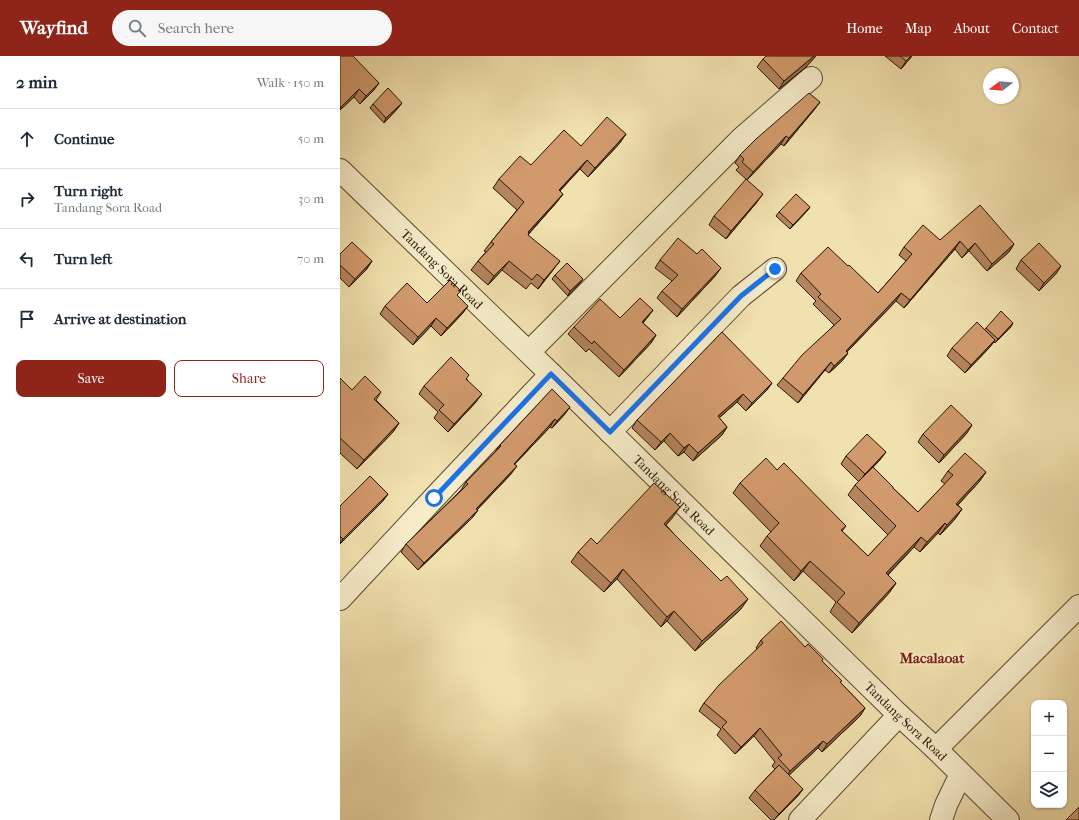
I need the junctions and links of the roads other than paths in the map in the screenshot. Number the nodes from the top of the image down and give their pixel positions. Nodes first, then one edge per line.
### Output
1 (811, 78) dead end
2 (340, 170) edge
3 (775, 269) dead end
4 (529, 352) junction
5 (551, 374) junction
6 (610, 432) junction
7 (340, 599) edge
8 (1079, 606) edge
9 (899, 715) junction
10 (936, 749) junction
11 (961, 774) junction
12 (800, 820) edge
13 (941, 820) edge
14 (1008, 820) edge

1 - 4 street
2 - 4 street, Tandang Sora Road
3 - 6 street
4 - 5 street, Tandang Sora Road
5 - 6 street, Tandang Sora Road
5 - 7 street
6 - 9 street, Tandang Sora Road
8 - 10 street
9 - 10 street, Tandang Sora Road
9 - 12 street
10 - 11 street, Tandang Sora Road
11 - 13 street
11 - 14 street, Tandang Sora Road

